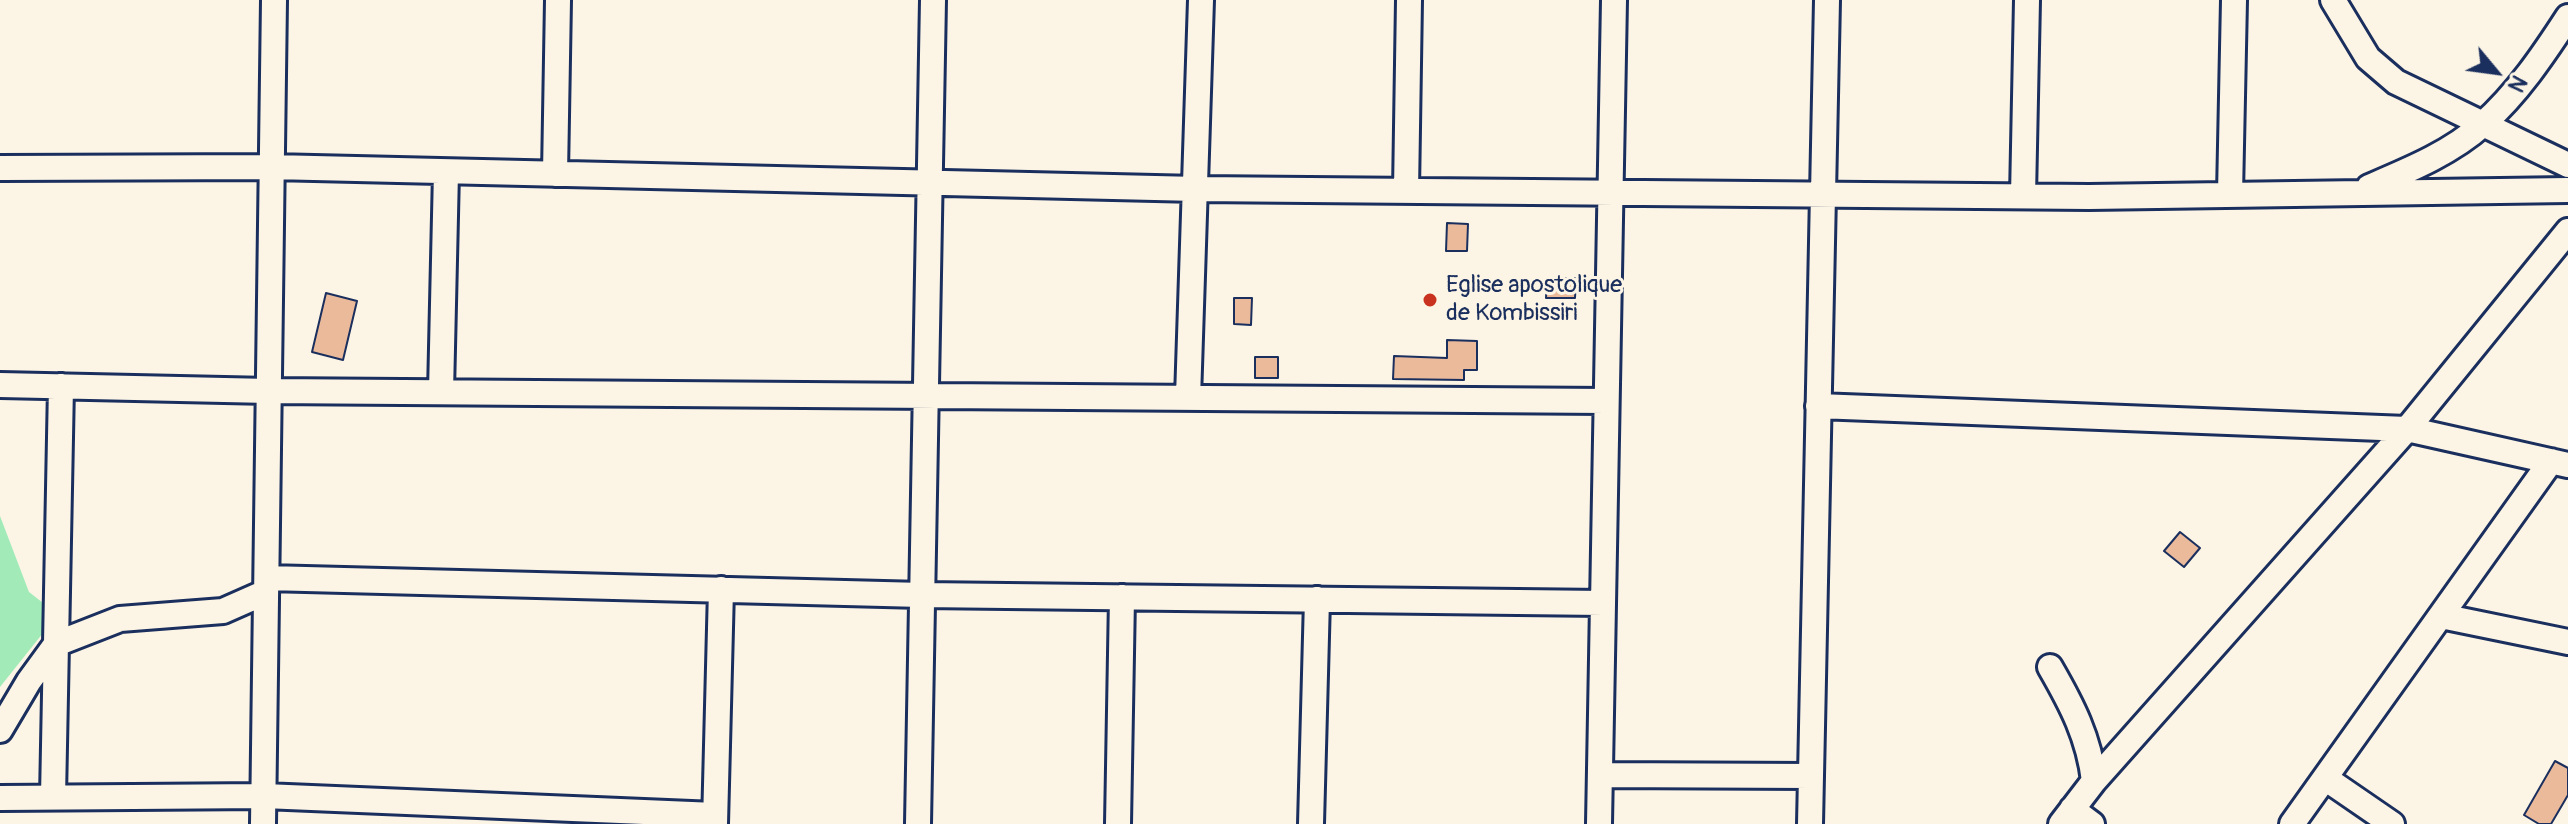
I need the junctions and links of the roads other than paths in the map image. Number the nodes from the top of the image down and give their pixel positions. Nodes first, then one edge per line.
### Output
1 (274, 0) edge
2 (558, 0) edge
3 (933, 0) edge
4 (1201, 0) edge
5 (1409, 0) edge
6 (1614, 0) edge
7 (1827, 0) edge
8 (2027, 0) edge
9 (2234, 0) edge
10 (2333, 0) edge
11 (2568, 17) edge
12 (2483, 124) junction
13 (2568, 165) edge
14 (272, 167) junction
15 (0, 168) edge
16 (446, 172) junction
17 (555, 174) junction
18 (929, 183) junction
19 (1197, 189) junction
20 (2568, 190) edge
21 (1406, 191) junction
22 (2356, 192) junction
23 (1610, 193) junction
24 (1823, 194) junction
25 (2230, 194) junction
26 (2023, 196) junction
27 (2568, 231) edge
28 (1, 385) edge
29 (61, 386) junction
30 (269, 391) junction
31 (441, 392) junction
32 (926, 395) junction
33 (1188, 398) junction
34 (1606, 401) junction
35 (1818, 406) junction
36 (2407, 429) junction
37 (2559, 463) edge
38 (266, 585) junction
39 (721, 589) junction
40 (922, 595) junction
41 (1122, 597) junction
42 (1317, 599) junction
43 (1603, 603) junction
44 (2441, 616) junction
45 (2568, 642) edge
46 (56, 644) junction
47 (2050, 667) dead end
48 (0, 730) edge
49 (1600, 775) junction
50 (1811, 776) junction
51 (2325, 778) junction
52 (2094, 781) junction
53 (264, 796) junction
54 (53, 797) junction
55 (0, 798) edge
56 (470, 814) edge
57 (715, 819) edge
58 (2075, 819) edge
59 (263, 824) edge
60 (918, 824) edge
61 (1118, 824) edge
62 (1311, 824) edge
63 (1599, 824) edge
64 (1810, 824) edge
65 (2292, 824) edge
66 (2392, 824) edge

1 - 14 street
2 - 17 street
3 - 18 street
4 - 19 street
5 - 21 street
6 - 23 street
7 - 24 street
8 - 26 street
9 - 25 street
10 - 12 street
11 - 12 street
12 - 13 street
12 - 22 street
14 - 15 street
14 - 16 street
14 - 30 street
16 - 17 street
16 - 31 street
17 - 18 street
18 - 19 street
18 - 32 street
19 - 21 street
19 - 33 street
20 - 22 street
21 - 23 street
22 - 25 street
23 - 24 street
23 - 34 street
24 - 26 street
24 - 35 street
25 - 26 street
27 - 36 street
28 - 29 street
29 - 30 street
29 - 46 street
30 - 31 street
30 - 38 street
31 - 32 street
32 - 33 street
32 - 40 street
33 - 34 street
34 - 43 street
35 - 36 street
35 - 50 street
36 - 37 street
36 - 52 street
37 - 44 street
38 - 39 street
38 - 46 street
38 - 53 street
39 - 40 street
39 - 57 street
40 - 41 street
40 - 60 street
41 - 42 street
41 - 61 street
42 - 43 street
42 - 62 street
43 - 49 street
44 - 45 street
44 - 51 street
46 - 48 street
46 - 54 street
47 - 52 street
49 - 50 street
49 - 63 street
50 - 64 street
51 - 65 street
51 - 66 street
52 - 58 street
53 - 54 street
53 - 56 street
53 - 59 street
54 - 55 street
56 - 57 street

